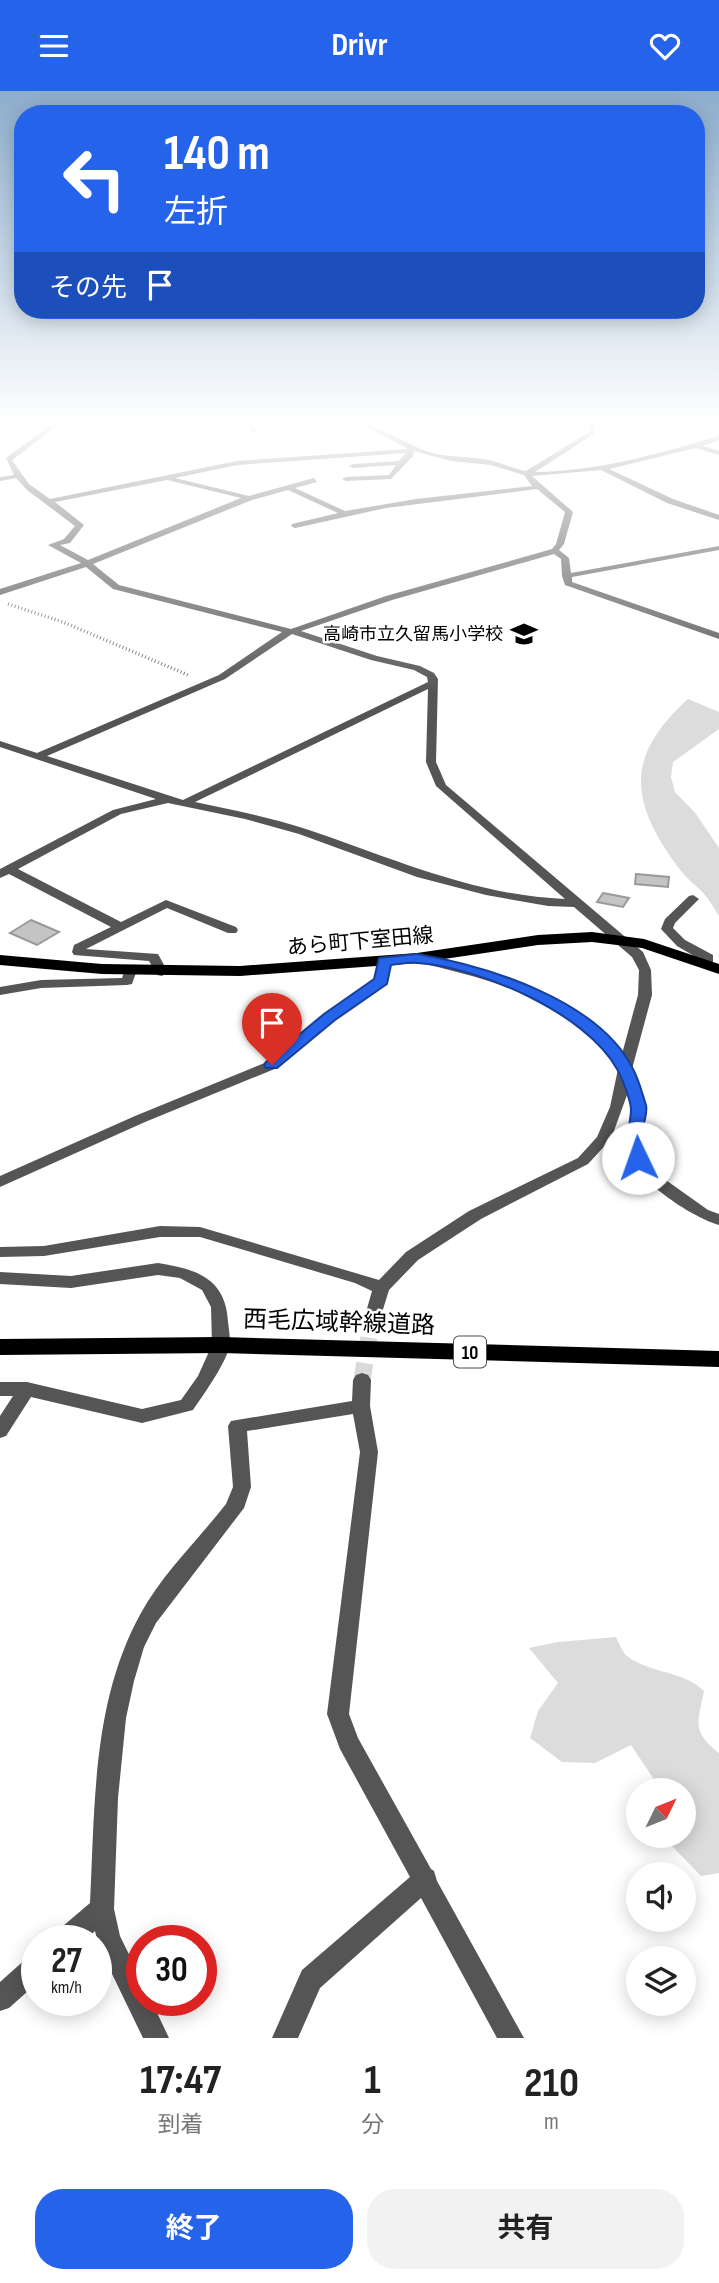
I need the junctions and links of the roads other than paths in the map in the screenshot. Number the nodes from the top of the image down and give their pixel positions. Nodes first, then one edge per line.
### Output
1 (58, 511) edge
2 (217, 511) edge
3 (350, 511) edge
4 (568, 511) edge
5 (698, 511) edge
6 (342, 512) joint
7 (719, 518) edge
8 (295, 526) dead end
9 (719, 548) edge
10 (555, 551) junction
11 (86, 564) junction
12 (566, 576) junction
13 (0, 591) edge
14 (294, 632) junction
15 (719, 636) edge
16 (433, 683) junction
17 (0, 744) edge
18 (39, 756) junction
19 (169, 800) junction
20 (187, 802) junction
21 (5, 872) edge
22 (693, 899) dead end
23 (577, 903) junction
24 (121, 927) junction
25 (232, 930) dead end
26 (620, 940) junction
27 (417, 958) junction
28 (0, 960) edge
29 (384, 961) junction
30 (713, 967) edge
31 (131, 970) junction
32 (162, 972) junction
33 (2, 988) edge
34 (625, 1069) junction
35 (0, 1182) edge
36 (719, 1220) edge
37 (0, 1252) edge
38 (0, 1278) edge
39 (381, 1288) junction
40 (372, 1319) tunnel mouth
41 (221, 1345) junction
42 (0, 1347) edge
43 (719, 1359) edge
44 (362, 1380) tunnel mouth
45 (0, 1389) edge
46 (27, 1389) junction
47 (361, 1406) junction
48 (0, 1431) edge
49 (426, 1879) junction
50 (102, 1909) junction
51 (84, 1925) edge
52 (21, 1980) edge
53 (0, 1999) edge
54 (156, 2038) edge
55 (285, 2038) edge
56 (512, 2038) edge

1 - 11 street
2 - 11 street
3 - 6 street
4 - 10 street
5 - 7 street
6 - 8 street
9 - 12 street
10 - 12 street
10 - 14 street
11 - 13 street
11 - 14 street
12 - 15 street
14 - 16 street
14 - 18 street
16 - 20 street
16 - 23 street
17 - 18 street
18 - 19 street
19 - 20 street
19 - 21 street
20 - 23 street
21 - 24 street
22 - 30 street
23 - 26 street
24 - 25 street
24 - 32 street
26 - 27 main road, あら町下室田線
26 - 30 main road, あら町下室田線
26 - 34 street
27 - 29 main road, あら町下室田線
27 - 34 street
28 - 31 main road, あら町下室田線
29 - 32 main road, あら町下室田線
29 - 35 street
31 - 32 main road, あら町下室田線
31 - 33 street
34 - 36 street
34 - 39 street
37 - 39 street
38 - 41 street
39 - 40 street
41 - 42 main road, 西毛広域幹線道路 / 10
41 - 43 main road, 西毛広域幹線道路 / 10
41 - 46 street
44 - 47 street
45 - 46 street
46 - 48 street
47 - 49 street
47 - 50 street
49 - 55 street
49 - 56 street
50 - 51 street
50 - 54 street
52 - 53 street

